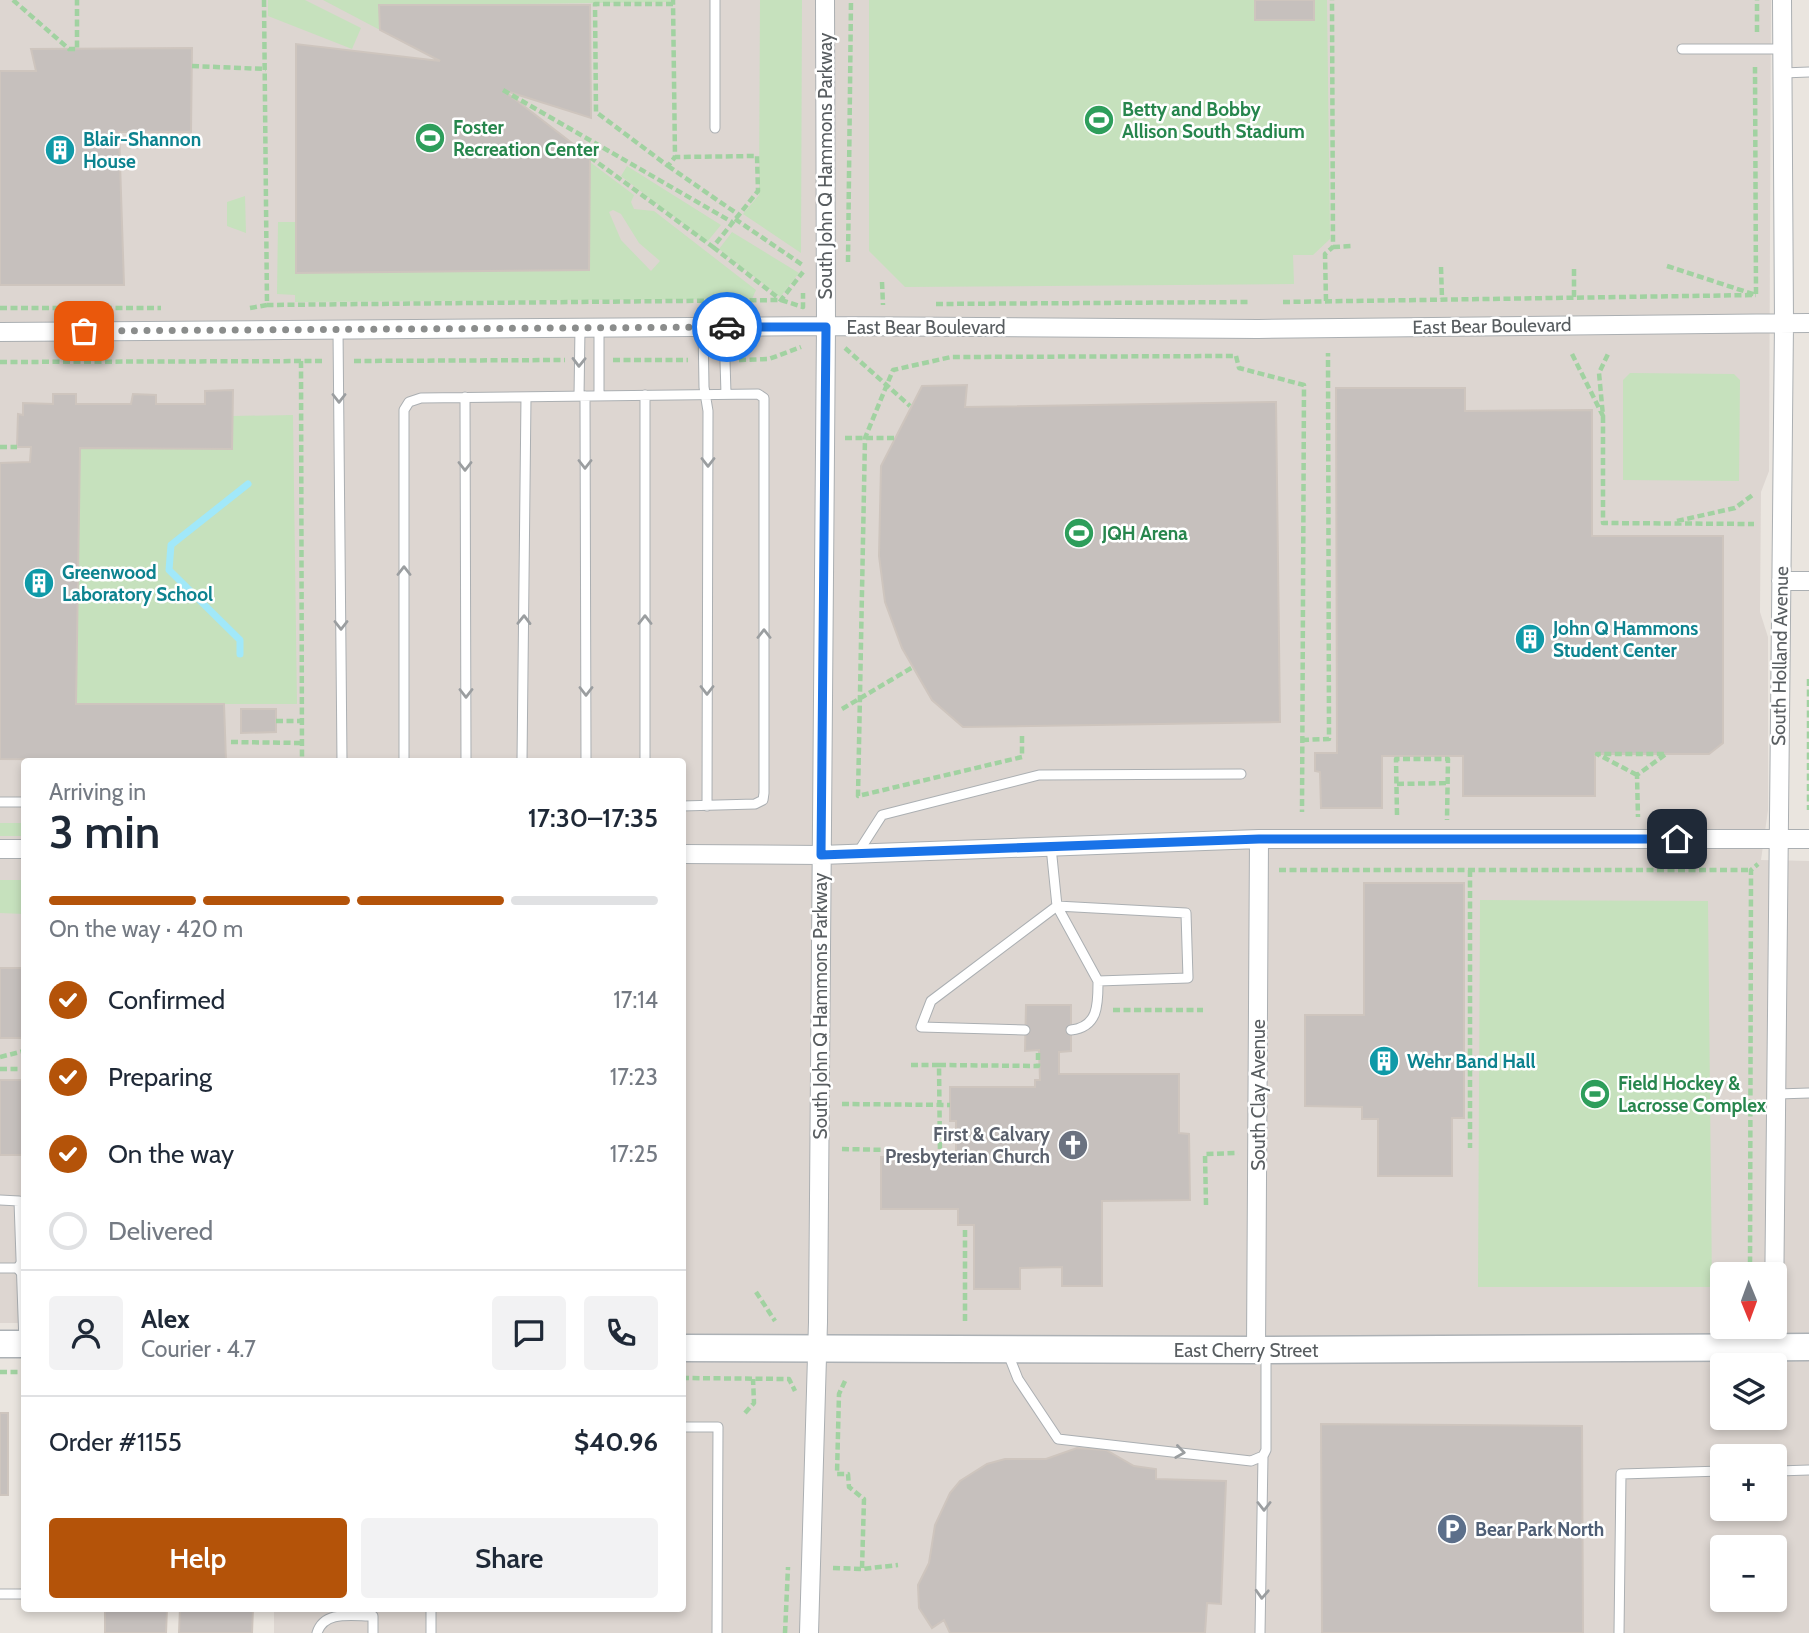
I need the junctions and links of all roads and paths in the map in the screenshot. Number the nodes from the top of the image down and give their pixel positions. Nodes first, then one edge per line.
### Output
1 (13, 0) edge
2 (77, 0) edge
3 (264, 0) edge
4 (715, 0) edge
5 (825, 0) edge
6 (851, 0) edge
7 (1332, 0) edge
8 (1757, 0) edge
9 (1782, 0) edge
10 (673, 2) edge
11 (1757, 32) dead end
12 (1682, 48) dead end
13 (1782, 49) junction
14 (192, 66) dead end
15 (1755, 67) dead end
16 (266, 69) junction
17 (1809, 72) edge
18 (1783, 73) junction
19 (503, 90) dead end
20 (715, 128) dead end
21 (590, 157) dead end
22 (675, 157) junction
23 (668, 166) junction
24 (735, 219) junction
25 (1352, 246) dead end
26 (712, 247) junction
27 (1333, 247) junction
28 (804, 253) dead end
29 (848, 263) dead end
30 (1668, 266) dead end
31 (1441, 267) dead end
32 (1574, 268) dead end
33 (804, 269) junction
34 (882, 282) dead end
35 (1756, 295) junction
36 (1574, 298) junction
37 (1441, 299) junction
38 (780, 300) junction
39 (1326, 301) junction
40 (1249, 302) dead end
41 (1283, 302) dead end
42 (871, 304) dead end
43 (883, 304) junction
44 (896, 304) dead end
45 (923, 304) dead end
46 (267, 305) junction
47 (0, 308) edge
48 (167, 308) dead end
49 (237, 308) dead end
50 (1784, 323) junction
51 (1809, 323) edge
52 (703, 327) junction
53 (724, 327) junction
54 (826, 327) junction
55 (580, 328) junction
56 (599, 328) junction
57 (338, 330) junction
58 (0, 332) edge
59 (802, 347) dead end
60 (844, 347) dead end
61 (1234, 348) dead end
62 (1328, 353) dead end
63 (1572, 354) dead end
64 (1608, 354) dead end
65 (1236, 356) junction
66 (579, 360) junction
67 (598, 360) junction
68 (704, 360) junction
69 (725, 360) junction
70 (301, 361) junction
71 (339, 361) junction
72 (0, 362) edge
73 (887, 386) junction
74 (707, 394) junction
75 (726, 394) junction
76 (598, 395) junction
77 (645, 395) junction
78 (582, 396) junction
79 (465, 397) junction
80 (526, 397) junction
81 (910, 406) dead end
82 (1603, 416) junction
83 (844, 438) dead end
84 (895, 438) dead end
85 (865, 439) junction
86 (0, 447) edge
87 (17, 447) dead end
88 (1754, 494) dead end
89 (1672, 522) junction
90 (1754, 524) dead end
91 (1780, 581) junction
92 (1809, 581) edge
93 (913, 667) dead end
94 (1809, 679) edge
95 (859, 700) junction
96 (842, 709) dead end
97 (302, 721) junction
98 (276, 722) dead end
99 (1023, 736) dead end
100 (1302, 740) junction
101 (231, 742) dead end
102 (302, 743) junction
103 (302, 758) edge
104 (342, 758) edge
105 (404, 758) edge
106 (466, 758) edge
107 (522, 758) edge
108 (586, 758) edge
109 (645, 758) edge
110 (1241, 774) dead end
111 (1637, 775) junction
112 (1448, 783) junction
113 (1397, 784) junction
114 (0, 802) edge
115 (21, 802) edge
116 (686, 806) edge
117 (707, 806) junction
118 (1809, 810) edge
119 (1302, 812) dead end
120 (1397, 815) dead end
121 (1638, 817) dead end
122 (1447, 820) dead end
123 (1259, 839) junction
124 (1779, 839) junction
125 (1809, 839) edge
126 (1051, 847) junction
127 (0, 849) edge
128 (21, 849) edge
129 (857, 853) junction
130 (686, 854) edge
131 (821, 855) junction
132 (1761, 861) dead end
133 (1279, 870) dead end
134 (1470, 870) junction
135 (1751, 870) junction
136 (1057, 906) junction
137 (1098, 981) junction
138 (1113, 1010) dead end
139 (1203, 1010) dead end
140 (1026, 1030) dead end
141 (1071, 1030) dead end
142 (1038, 1050) dead end
143 (21, 1052) edge
144 (0, 1058) edge
145 (911, 1065) dead end
146 (939, 1065) junction
147 (0, 1069) edge
148 (21, 1069) edge
149 (1809, 1093) edge
150 (1776, 1094) junction
151 (842, 1104) dead end
152 (939, 1104) junction
153 (950, 1105) dead end
154 (1470, 1148) dead end
155 (842, 1149) dead end
156 (891, 1150) dead end
157 (1239, 1153) dead end
158 (940, 1156) dead end
159 (0, 1200) edge
160 (1206, 1205) dead end
161 (21, 1228) edge
162 (965, 1230) dead end
163 (1750, 1262) edge
164 (1774, 1262) edge
165 (0, 1268) edge
166 (21, 1268) edge
167 (756, 1292) dead end
168 (775, 1321) dead end
169 (965, 1322) dead end
170 (1710, 1332) edge
171 (1787, 1336) edge
172 (0, 1344) edge
173 (21, 1344) edge
174 (1809, 1347) edge
175 (686, 1348) edge
176 (817, 1349) junction
177 (1006, 1349) junction
178 (1261, 1350) junction
179 (0, 1372) edge
180 (21, 1372) edge
181 (686, 1378) edge
182 (753, 1379) junction
183 (845, 1381) dead end
184 (796, 1393) dead end
185 (745, 1413) dead end
186 (686, 1427) edge
187 (1264, 1456) junction
188 (1809, 1470) edge
189 (1710, 1471) edge
190 (1787, 1471) edge
191 (789, 1553) dead end
192 (898, 1565) dead end
193 (832, 1568) dead end
194 (862, 1569) junction
195 (0, 1594) edge
196 (21, 1594) edge
197 (431, 1612) edge
198 (317, 1633) edge
199 (373, 1633) edge
200 (431, 1633) edge
201 (717, 1633) edge
202 (785, 1633) edge
203 (809, 1633) edge
204 (1259, 1633) edge
205 (1619, 1633) edge

1 - 2 path
3 - 16 path
4 - 20 lane
5 - 54 street, South John Q Hammons Parkway
6 - 29 path
7 - 27 path
8 - 11 path
9 - 13 street, South Holland Avenue
10 - 22 path
10 - 23 path
12 - 13 lane
13 - 18 street, South Holland Avenue
14 - 16 path
15 - 35 path
16 - 46 path
17 - 18 lane
18 - 50 street, South Holland Avenue
19 - 24 path
21 - 26 path
22 - 23 path
22 - 24 path
23 - 24 path
24 - 26 path
24 - 33 path
25 - 27 path
26 - 38 path
27 - 39 path
28 - 33 path
30 - 35 path
31 - 37 path
32 - 36 path
33 - 38 path
33 - 38 path
34 - 43 path
35 - 36 path
36 - 37 path
37 - 39 path
38 - 46 path
39 - 41 path
40 - 45 path
42 - 43 path
43 - 44 path
46 - 49 path
47 - 48 path
50 - 51 street, East Bear Boulevard
50 - 54 street, East Bear Boulevard
50 - 91 street, South Holland Avenue
52 - 53 street, East Bear Boulevard
52 - 56 street, East Bear Boulevard
52 - 68 lane
53 - 54 street, East Bear Boulevard
53 - 69 lane
54 - 131 street, South John Q Hammons Parkway
55 - 56 street, East Bear Boulevard
55 - 57 street, East Bear Boulevard
55 - 66 lane
56 - 67 lane
57 - 58 street, East Bear Boulevard
57 - 71 lane
59 - 69 path
60 - 73 path
61 - 65 path
62 - 100 path
63 - 82 path
64 - 82 path
65 - 73 path
65 - 100 path
66 - 71 path
66 -> 78 lane
67 - 68 path
67 - 76 lane
68 - 74 lane
69 - 75 lane
70 - 71 path
70 - 72 path
70 - 97 path
71 -> 104 lane
73 - 81 path
73 - 85 path
74 - 75 lane
74 - 77 lane
74 -> 117 lane
117 -> 75 lane
76 - 77 lane
76 - 78 lane
109 -> 77 lane
78 - 80 lane
78 -> 108 lane
79 - 80 lane
105 -> 79 lane
79 -> 106 lane
107 -> 80 lane
82 - 89 path
83 - 85 path
84 - 85 path
85 - 95 path
86 - 87 path
88 - 89 path
89 - 90 path
91 - 92 street
91 - 124 street, South Holland Avenue
93 - 95 path
94 - 118 path
95 - 96 path
95 - 99 path
97 - 98 path
97 - 102 path
100 - 119 path
101 - 102 path
102 - 103 path
110 - 129 lane
111 - 111 path
111 - 121 path
112 - 113 path
112 - 113 path
112 - 122 path
113 - 120 path
114 - 115 lane
116 - 117 lane
123 - 124 street
123 - 126 street
123 - 178 street, South Clay Avenue
124 - 125 street
124 - 150 street, South Holland Avenue
126 - 129 street
126 - 136 lane
127 - 128 street
129 - 131 street
130 - 131 street
131 - 176 street, South John Q Hammons Parkway
132 - 135 path
133 - 134 path
134 - 135 path
134 - 154 path
135 - 163 path
136 - 137 lane
136 - 137 lane
136 - 140 lane
137 - 141 lane
138 - 139 path
142 - 146 path
143 - 144 path
145 - 146 path
146 - 152 path
147 - 148 path
149 - 150 lane
150 - 164 street, South Holland Avenue
151 - 152 path
152 - 153 path
152 - 158 path
155 - 156 path
157 - 160 path
159 - 161 lane
162 - 169 path
165 - 166 lane
167 - 168 path
170 - 178 street, East Cherry Street
171 - 174 street, East Cherry Street
172 - 173 street
175 - 176 street, East Cherry Street
176 - 177 street, East Cherry Street
176 - 203 street, South John Q Hammons Parkway
177 - 178 street, East Cherry Street
177 -> 187 lane
178 - 187 lane
179 - 180 path
181 - 182 path
182 - 184 path
182 - 185 path
183 - 194 path
186 - 201 lane
187 -> 204 lane
188 - 190 lane
189 - 205 lane
191 - 202 path
192 - 194 path
193 - 194 path
195 - 196 lane
197 - 200 lane
198 - 199 lane

